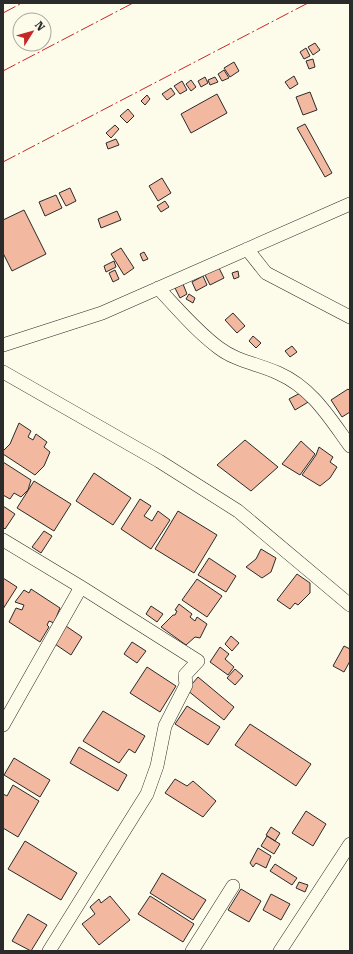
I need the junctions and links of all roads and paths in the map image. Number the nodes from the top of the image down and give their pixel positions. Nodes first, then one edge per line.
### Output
1 (350, 204) edge
2 (247, 248) junction
3 (158, 288) junction
4 (350, 317) edge
5 (3, 345) edge
6 (3, 372) edge
7 (350, 446) edge
8 (3, 540) edge
9 (82, 587) junction
10 (350, 605) edge
11 (3, 725) edge
12 (350, 844) edge
13 (233, 886) dead end
14 (48, 951) edge
15 (192, 951) edge
16 (280, 951) edge

1 - 2 street
2 - 3 street
2 - 4 street
3 - 5 street
3 - 7 street
6 - 10 street
8 - 9 street
9 - 11 street
9 - 14 street
12 - 16 street
13 - 15 street

